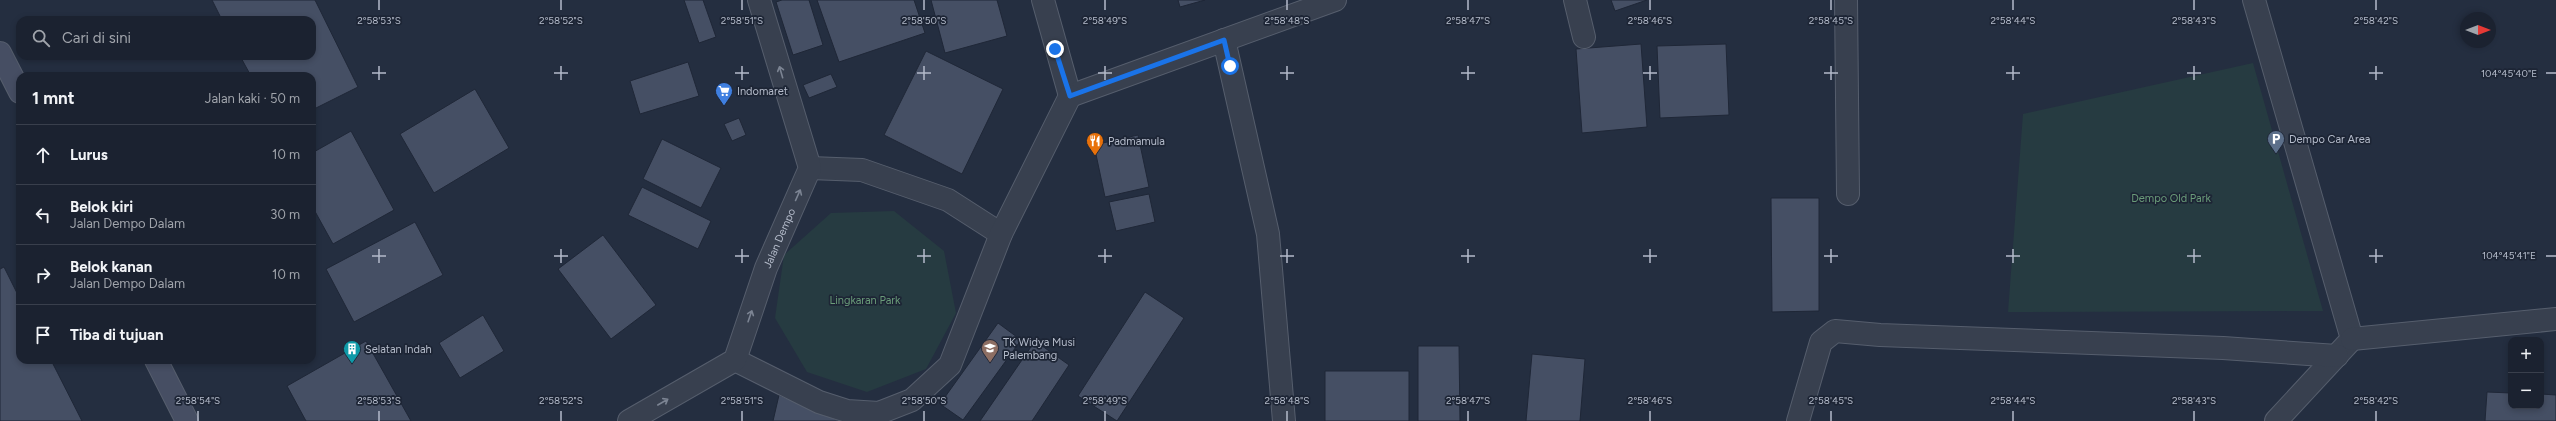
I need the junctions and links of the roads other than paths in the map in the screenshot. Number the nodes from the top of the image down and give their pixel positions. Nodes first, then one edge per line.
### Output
1 (760, 0) edge
2 (1043, 0) edge
3 (1335, 0) edge
4 (1575, 0) edge
5 (1846, 0) edge
6 (2254, 0) edge
7 (1584, 37) dead end
8 (1224, 40) junction
9 (0, 52) edge
10 (16, 84) edge
11 (1070, 96) junction
12 (810, 168) junction
13 (1848, 194) dead end
14 (1001, 234) junction
15 (2556, 319) edge
16 (2352, 339) junction
17 (2337, 356) junction
18 (735, 360) junction
19 (158, 364) edge
20 (187, 421) edge
21 (629, 421) edge
22 (1284, 421) edge
23 (1798, 421) edge
24 (2276, 421) edge

12 -> 1 street
2 - 11 street
3 - 8 street
4 - 7 street
5 - 13 street
6 - 16 street
8 - 11 street
8 - 22 street
9 - 10 street
11 - 14 street
12 - 14 street
18 -> 12 street, Jalan Dempo
14 - 18 street
15 - 16 street
16 - 17 street
17 - 23 street
17 - 24 street
21 -> 18 street
19 - 20 street

